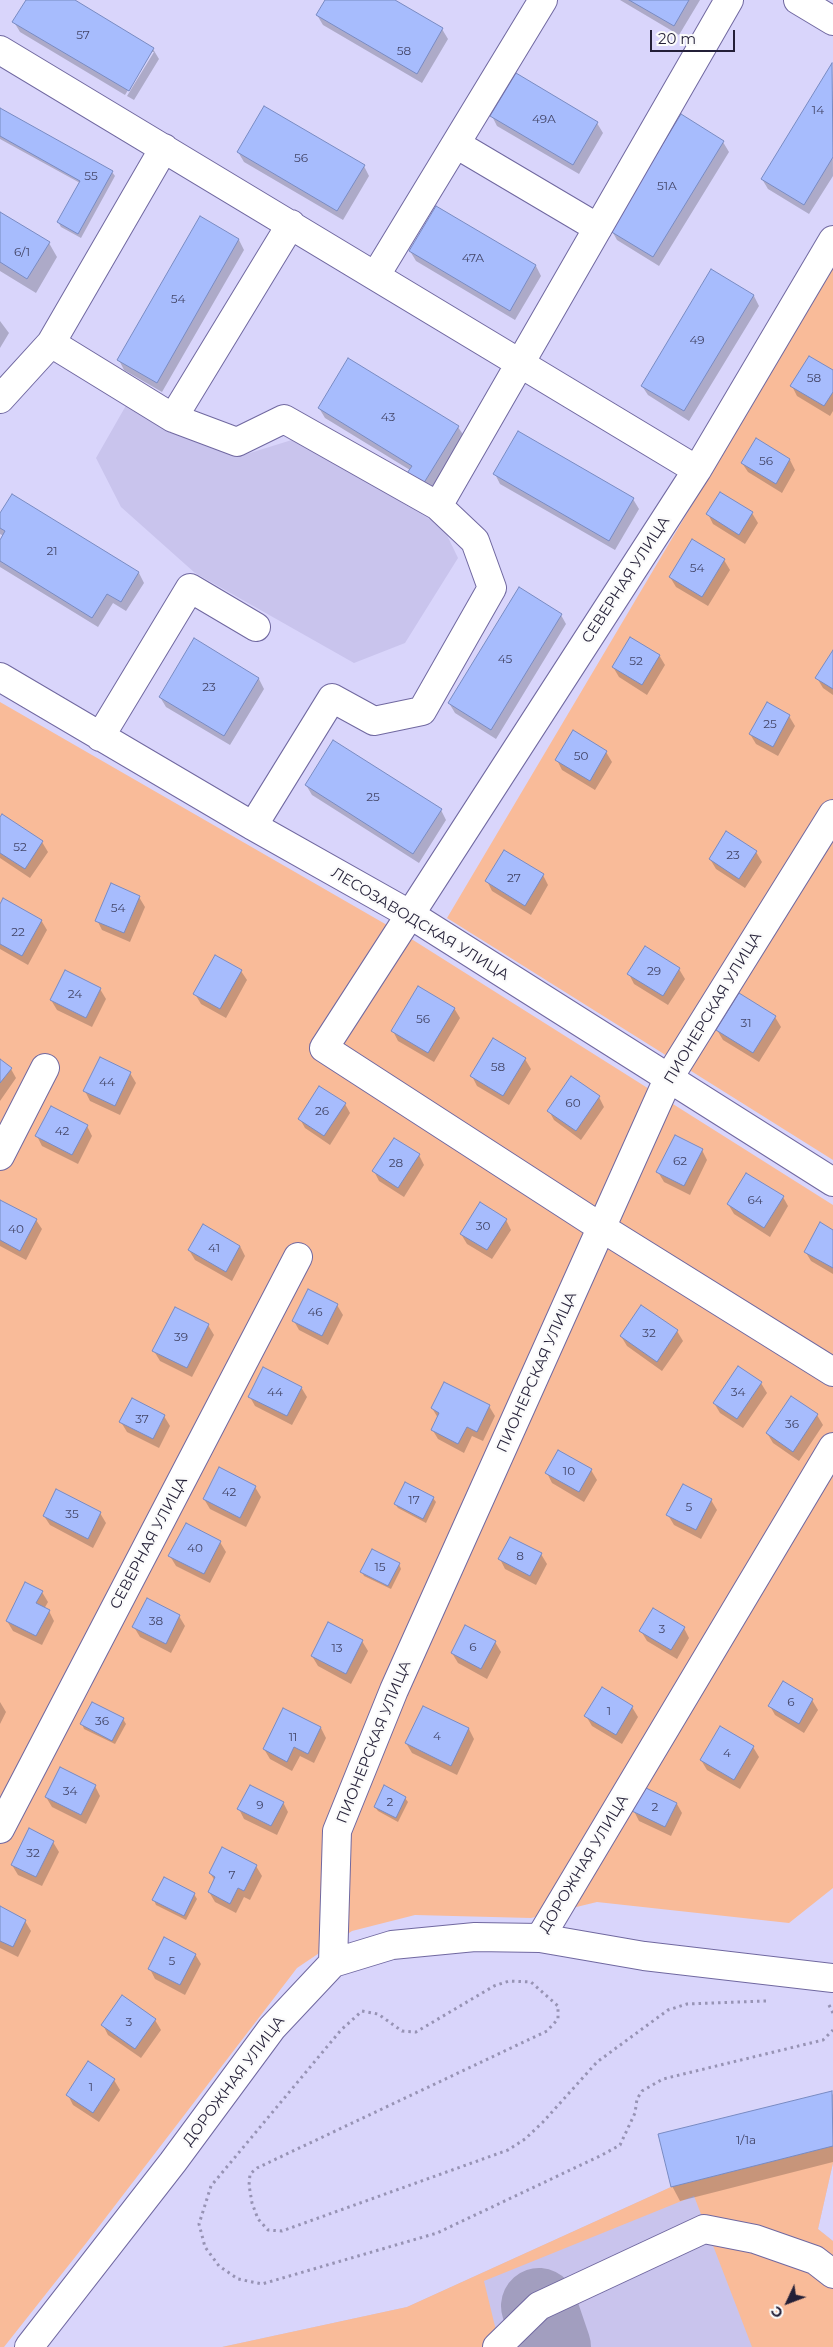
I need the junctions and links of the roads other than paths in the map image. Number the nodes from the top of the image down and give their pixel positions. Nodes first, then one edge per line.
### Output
1 (543, 0) edge
2 (729, 0) edge
3 (798, 0) edge
4 (833, 20) edge
5 (0, 50) edge
6 (456, 144) junction
7 (164, 148) junction
8 (290, 224) junction
9 (598, 228) junction
10 (833, 240) edge
11 (376, 275) junction
12 (51, 343) junction
13 (520, 363) junction
14 (0, 399) edge
15 (173, 418) junction
16 (697, 470) junction
17 (438, 506) junction
18 (256, 627) dead end
19 (0, 678) edge
20 (100, 737) junction
21 (833, 814) edge
22 (253, 826) junction
23 (411, 915) junction
24 (44, 1068) dead end
25 (668, 1079) junction
26 (0, 1156) edge
27 (833, 1182) edge
28 (602, 1228) junction
29 (298, 1257) dead end
30 (833, 1372) edge
31 (833, 1447) edge
32 (8, 1792) edge
33 (0, 1829) edge
34 (540, 1938) junction
35 (333, 1963) junction
36 (833, 1978) edge
37 (833, 2274) edge
38 (29, 2347) edge
39 (497, 2347) edge

1 - 6 street
2 - 9 street
3 - 4 street
5 - 7 street
6 - 9 street
6 - 11 street
7 - 8 street
7 - 12 street
8 - 11 street
8 - 15 street
9 - 13 street
10 - 16 street, СЕВЕРНАЯ УЛИЦА
11 - 13 street
12 - 14 street
12 - 15 street
13 - 16 street
13 - 17 street
15 - 17 street
16 - 23 street, СЕВЕРНАЯ УЛИЦА
17 - 22 street
18 - 20 street
19 - 20 street, ЛЕСОЗАВОДСКАЯ УЛИЦА
20 - 22 street, ЛЕСОЗАВОДСКАЯ УЛИЦА
21 - 25 street, ПИОНЕРСКАЯ УЛИЦА
22 - 23 street, ЛЕСОЗАВОДСКАЯ УЛИЦА
23 - 25 street, ЛЕСОЗАВОДСКАЯ УЛИЦА
23 - 28 street, СЕВЕРНАЯ УЛИЦА
24 - 26 street
25 - 27 street, ЛЕСОЗАВОДСКАЯ УЛИЦА
25 - 28 street, ПИОНЕРСКАЯ УЛИЦА
28 - 30 street
28 - 35 street, ПИОНЕРСКАЯ УЛИЦА
29 - 32 street, СЕВЕРНАЯ УЛИЦА
31 - 34 street, ДОРОЖНАЯ УЛИЦА
32 - 33 street, СЕВЕРНАЯ УЛИЦА
34 - 35 street, ДОРОЖНАЯ УЛИЦА
34 - 36 street
35 - 38 street, ДОРОЖНАЯ УЛИЦА
37 - 39 street

